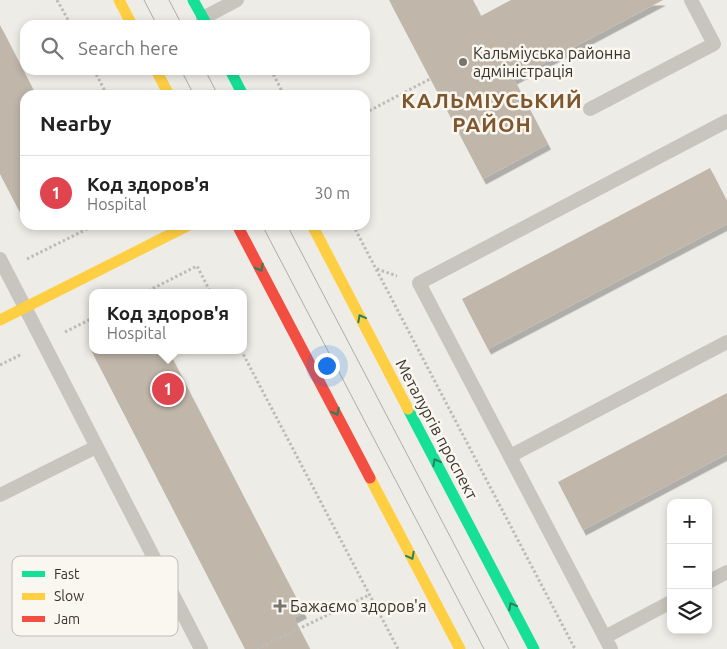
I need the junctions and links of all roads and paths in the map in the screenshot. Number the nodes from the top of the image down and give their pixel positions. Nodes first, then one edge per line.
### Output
1 (57, 0) edge
2 (119, 0) edge
3 (193, 0) edge
4 (237, 0) edge
5 (691, 0) edge
6 (67, 20) edge
7 (129, 20) edge
8 (204, 20) edge
9 (208, 20) edge
10 (97, 75) edge
11 (159, 75) edge
12 (233, 75) edge
13 (274, 75) edge
14 (430, 79) dead end
15 (104, 90) edge
16 (166, 90) edge
17 (240, 90) edge
18 (281, 90) edge
19 (590, 109) dead end
20 (370, 110) edge
21 (727, 121) edge
22 (84, 230) edge
23 (179, 230) edge
24 (240, 230) edge
25 (315, 230) edge
26 (356, 230) edge
27 (3, 265) edge
28 (152, 289) edge
29 (209, 289) edge
30 (25, 308) junction
31 (0, 320) edge
32 (727, 342) edge
33 (243, 354) edge
34 (96, 447) junction
35 (510, 456) junction
36 (0, 495) edge
37 (153, 556) edge
38 (727, 572) edge
39 (712, 580) edge
40 (369, 594) junction
41 (178, 605) edge
42 (667, 605) edge
43 (608, 643) edge
44 (201, 649) edge
45 (257, 649) edge
46 (398, 649) edge
47 (460, 649) edge
48 (534, 649) edge
49 (575, 649) edge

1 - 6 path
2 - 7 main road
3 - 8 main road
4 - 9 lane
5 - 19 lane
10 - 15 path
11 - 16 main road
12 - 17 main road
13 - 18 path
14 - 20 path
21 - 35 lane
22 - 27 path
23 - 30 main road
24 -> 47 main road
48 -> 25 main road, Металургів проспект
26 - 49 path
27 - 30 lane
28 - 29 path
30 - 31 main road
30 - 34 lane
32 - 35 lane
33 - 40 path
34 - 36 lane
34 - 37 lane
35 - 43 lane
38 - 39 lane
40 - 45 path
40 - 46 path
41 - 44 lane
42 - 43 lane

